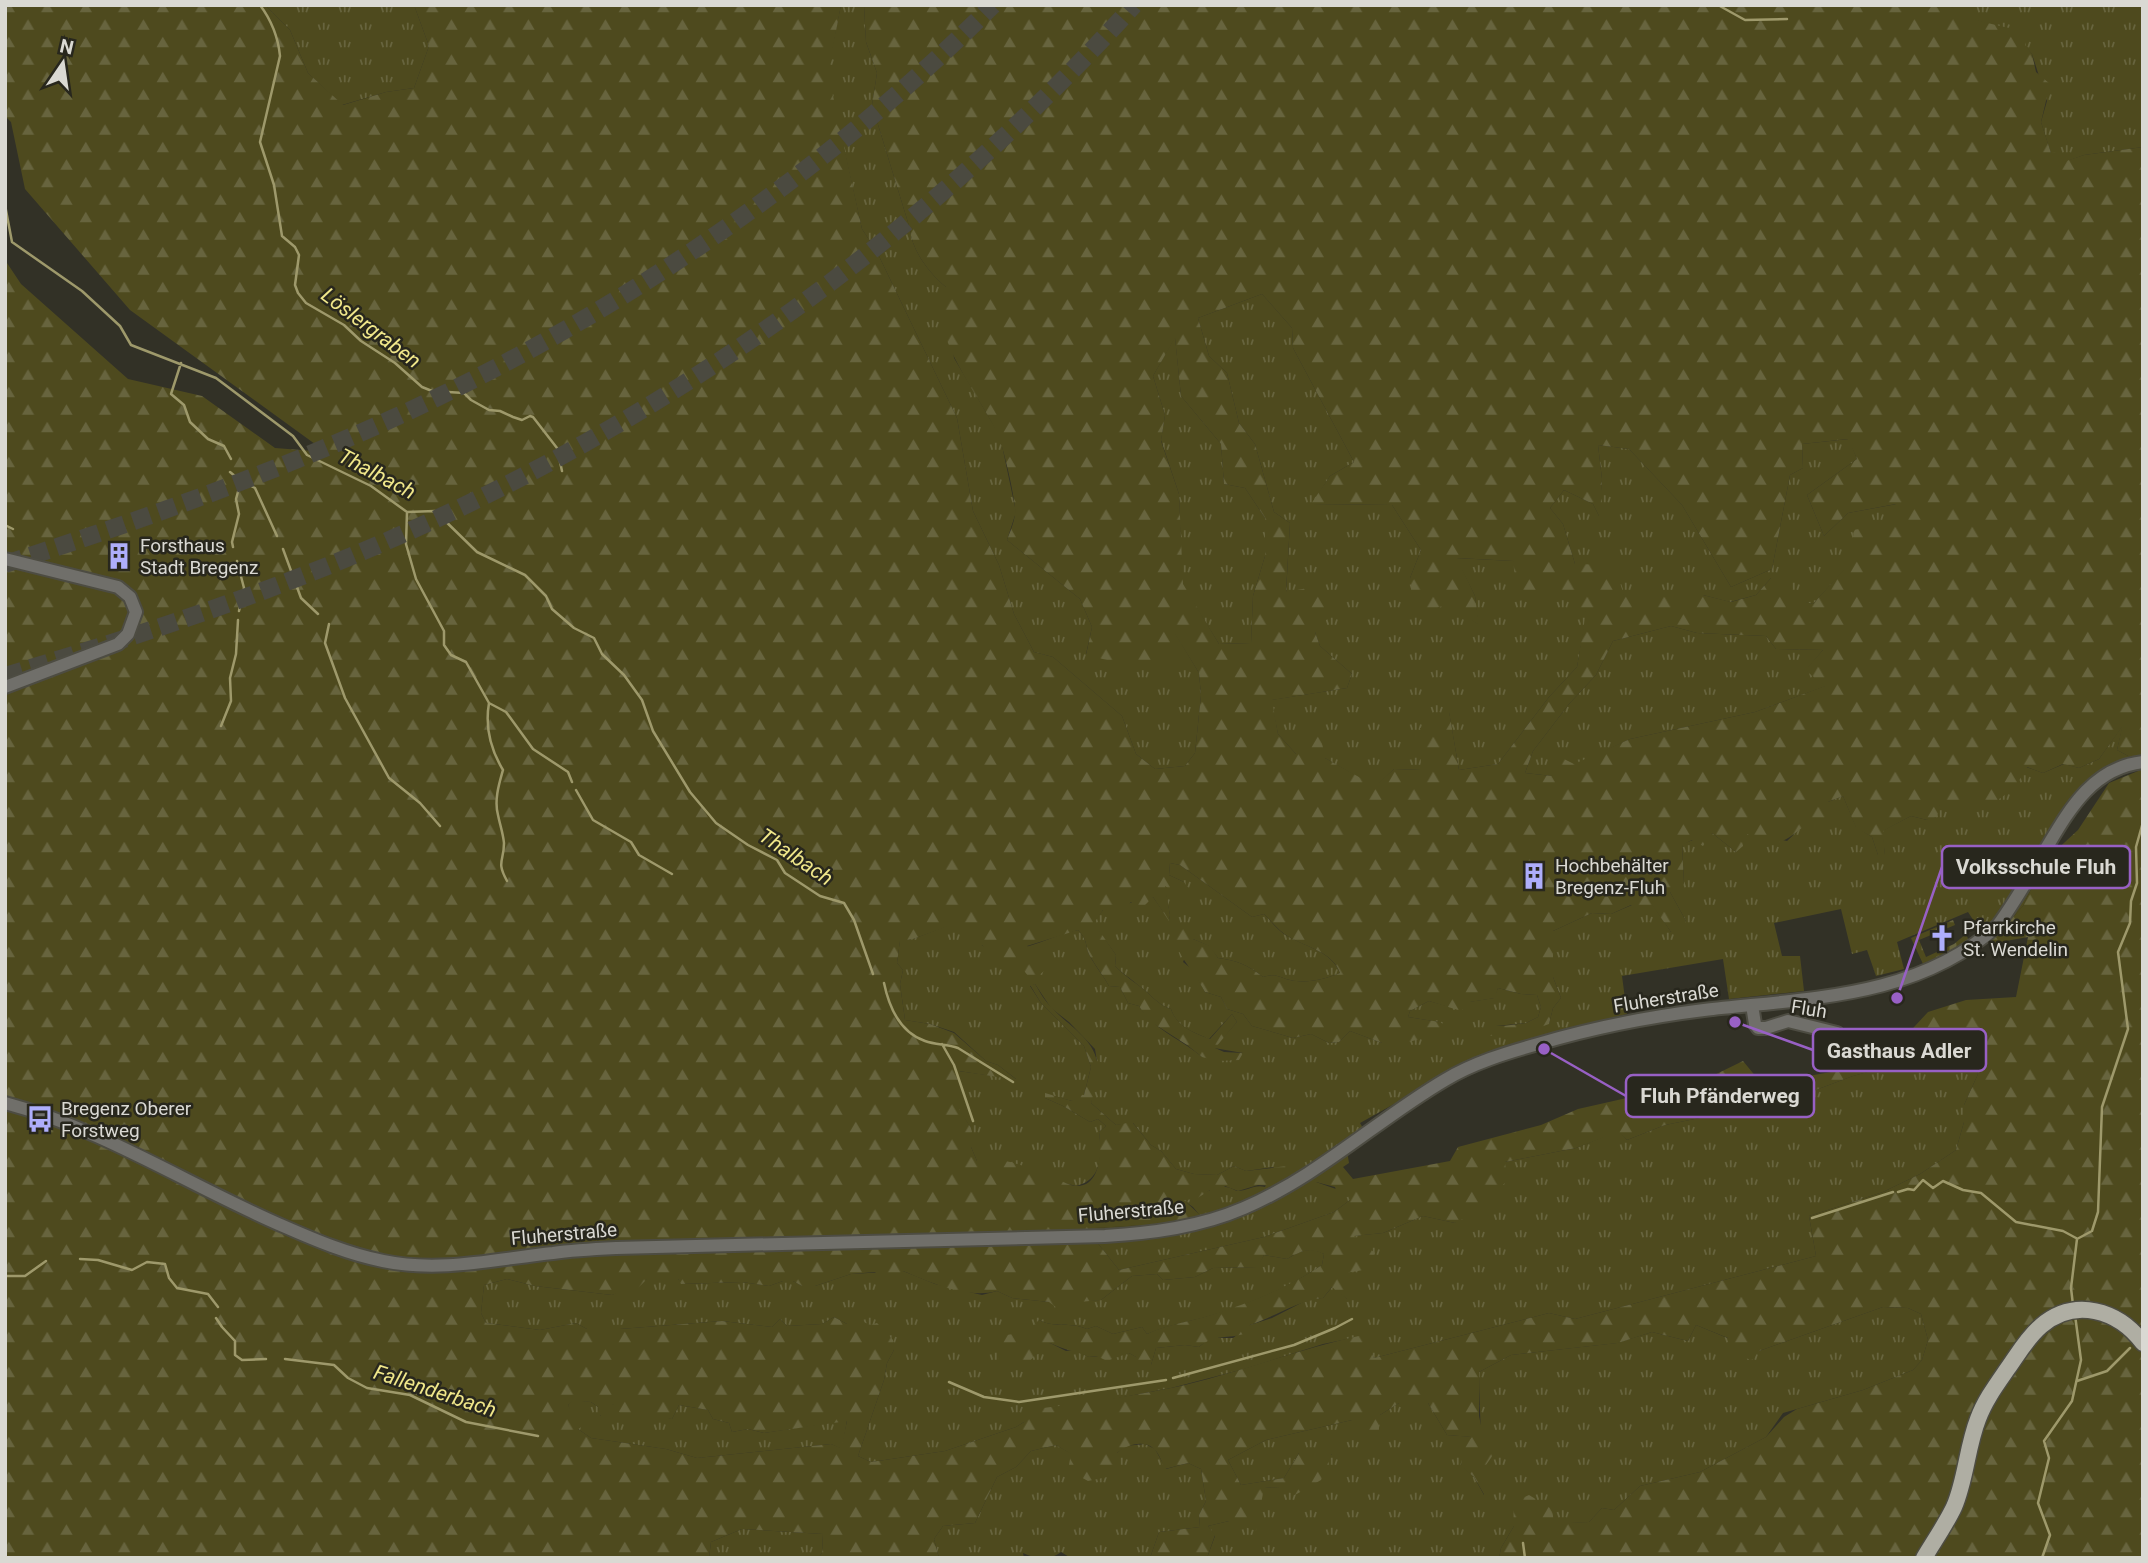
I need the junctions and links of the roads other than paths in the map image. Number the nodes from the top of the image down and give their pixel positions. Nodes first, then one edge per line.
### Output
1 (5, 559) edge
2 (5, 687) edge
3 (2143, 762) edge
4 (1752, 1005) junction
5 (1837, 1033) dead end
6 (5, 1103) edge
7 (2143, 1343) edge
8 (1924, 1558) edge

1 - 2 street
3 - 4 street, Fluherstraße
4 - 5 street, Fluh
4 - 6 street, Fluherstraße
7 - 8 main road

